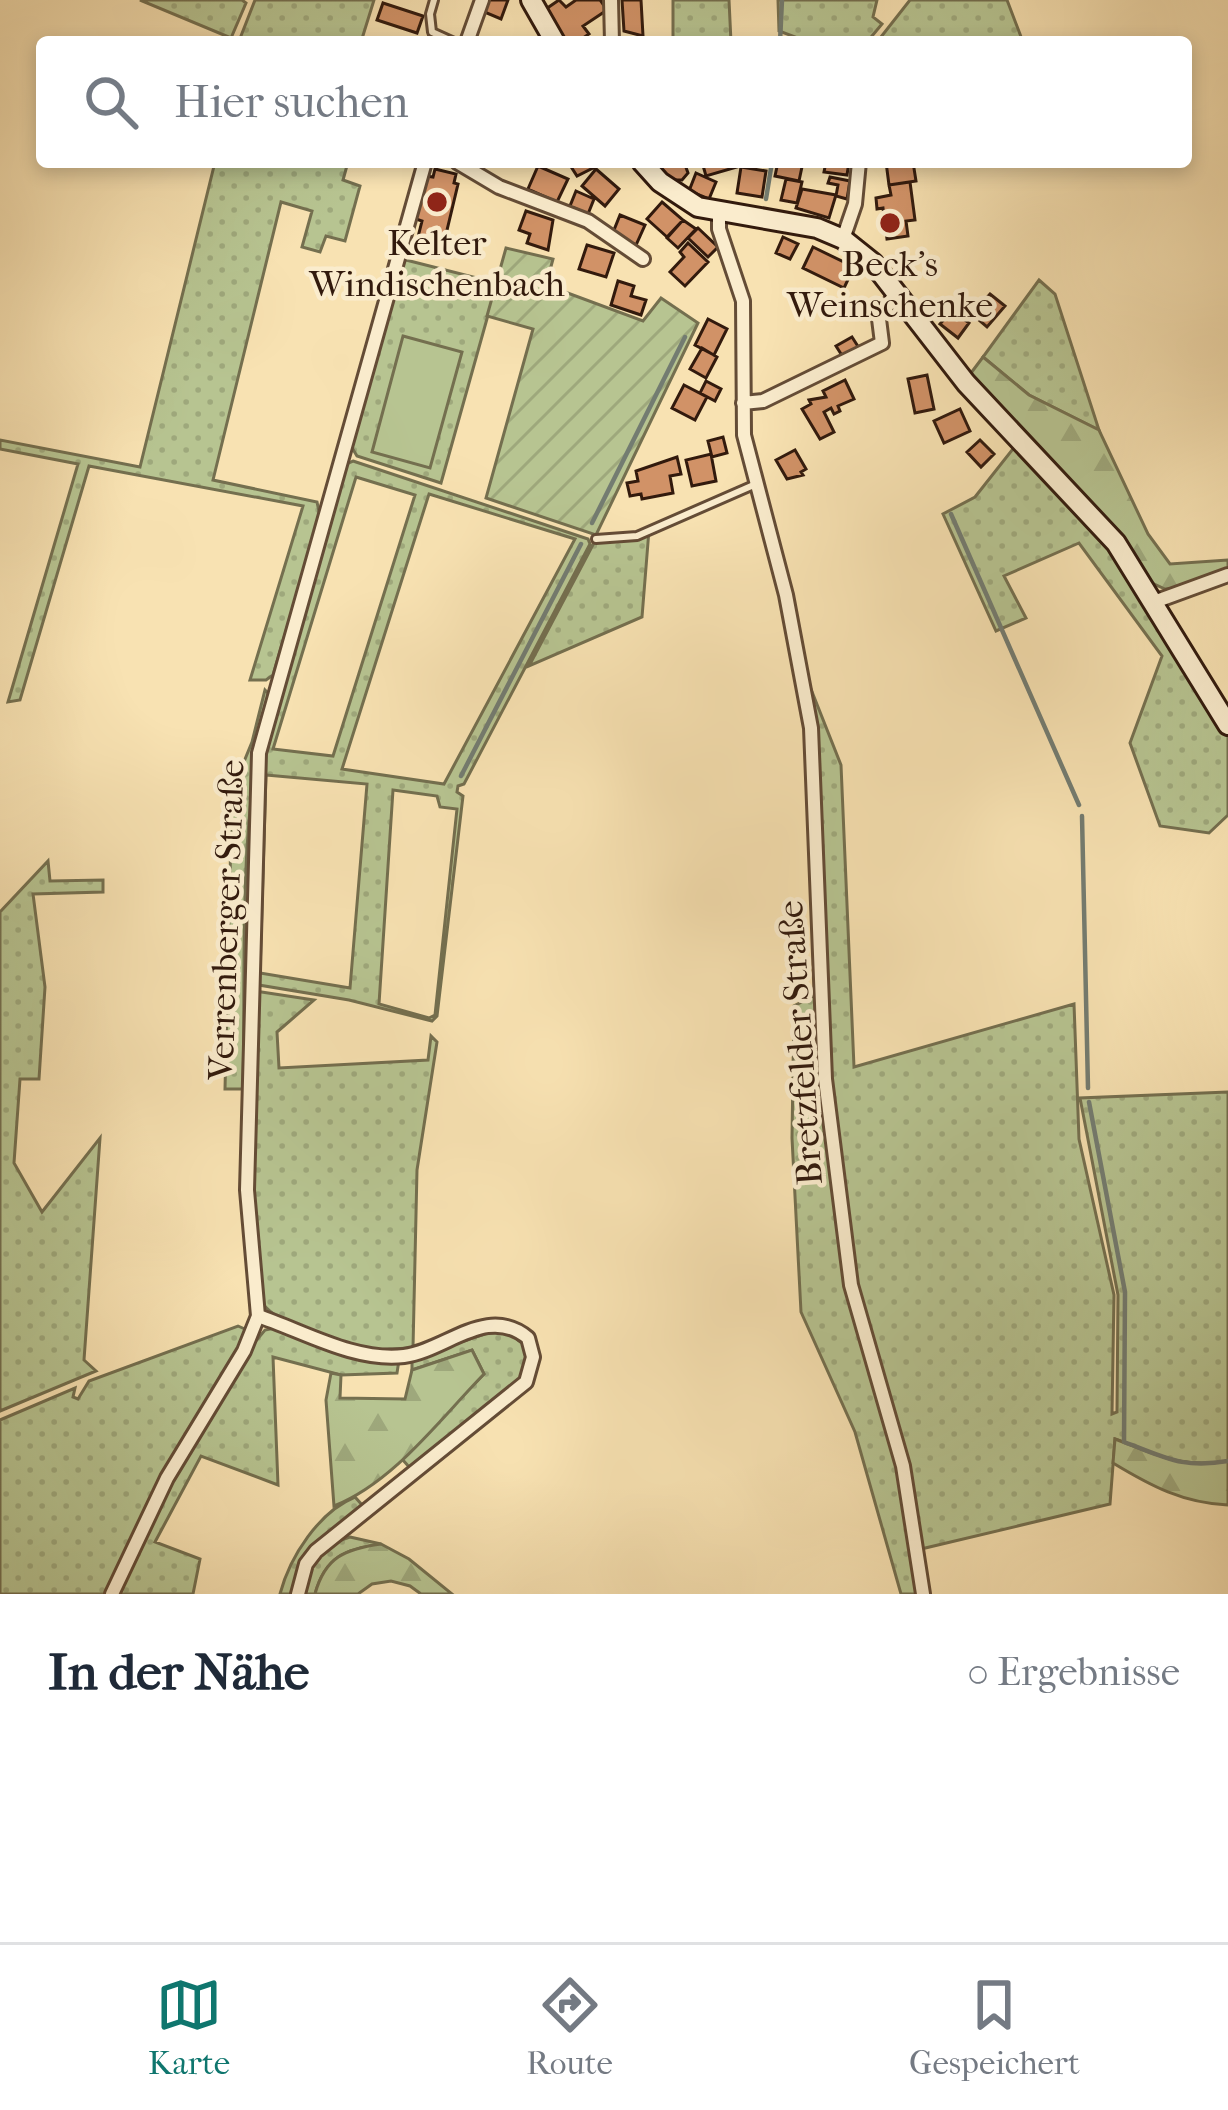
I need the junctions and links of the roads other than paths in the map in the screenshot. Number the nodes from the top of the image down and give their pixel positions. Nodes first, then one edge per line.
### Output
1 (434, 0) edge
2 (482, 0) edge
3 (531, 0) edge
4 (611, 0) edge
5 (441, 36) edge
6 (468, 36) edge
7 (552, 36) edge
8 (612, 36) edge
9 (422, 168) edge
10 (467, 168) edge
11 (648, 168) edge
12 (858, 168) edge
13 (719, 213) junction
14 (843, 239) junction
15 (643, 260) dead end
16 (897, 291) junction
17 (743, 403) junction
18 (756, 484) junction
19 (596, 539) dead end
20 (1228, 575) edge
21 (1154, 602) junction
22 (1228, 724) edge
23 (258, 1316) junction
24 (112, 1594) edge
25 (298, 1594) edge
26 (923, 1594) edge

1 - 5 lane
2 - 6 street
3 - 7 main road
4 - 8 street
9 - 23 street, Verrenberger Straße
10 - 15 street
11 - 13 main road
12 - 14 street
13 - 14 main road
13 - 17 street, Bretzfelder Straße
14 - 16 main road
16 - 17 street
16 - 21 main road
17 - 18 street, Bretzfelder Straße
18 - 19 lane
18 - 26 street, Bretzfelder Straße
20 - 21 street
21 - 22 main road
23 - 24 street
23 - 25 street

